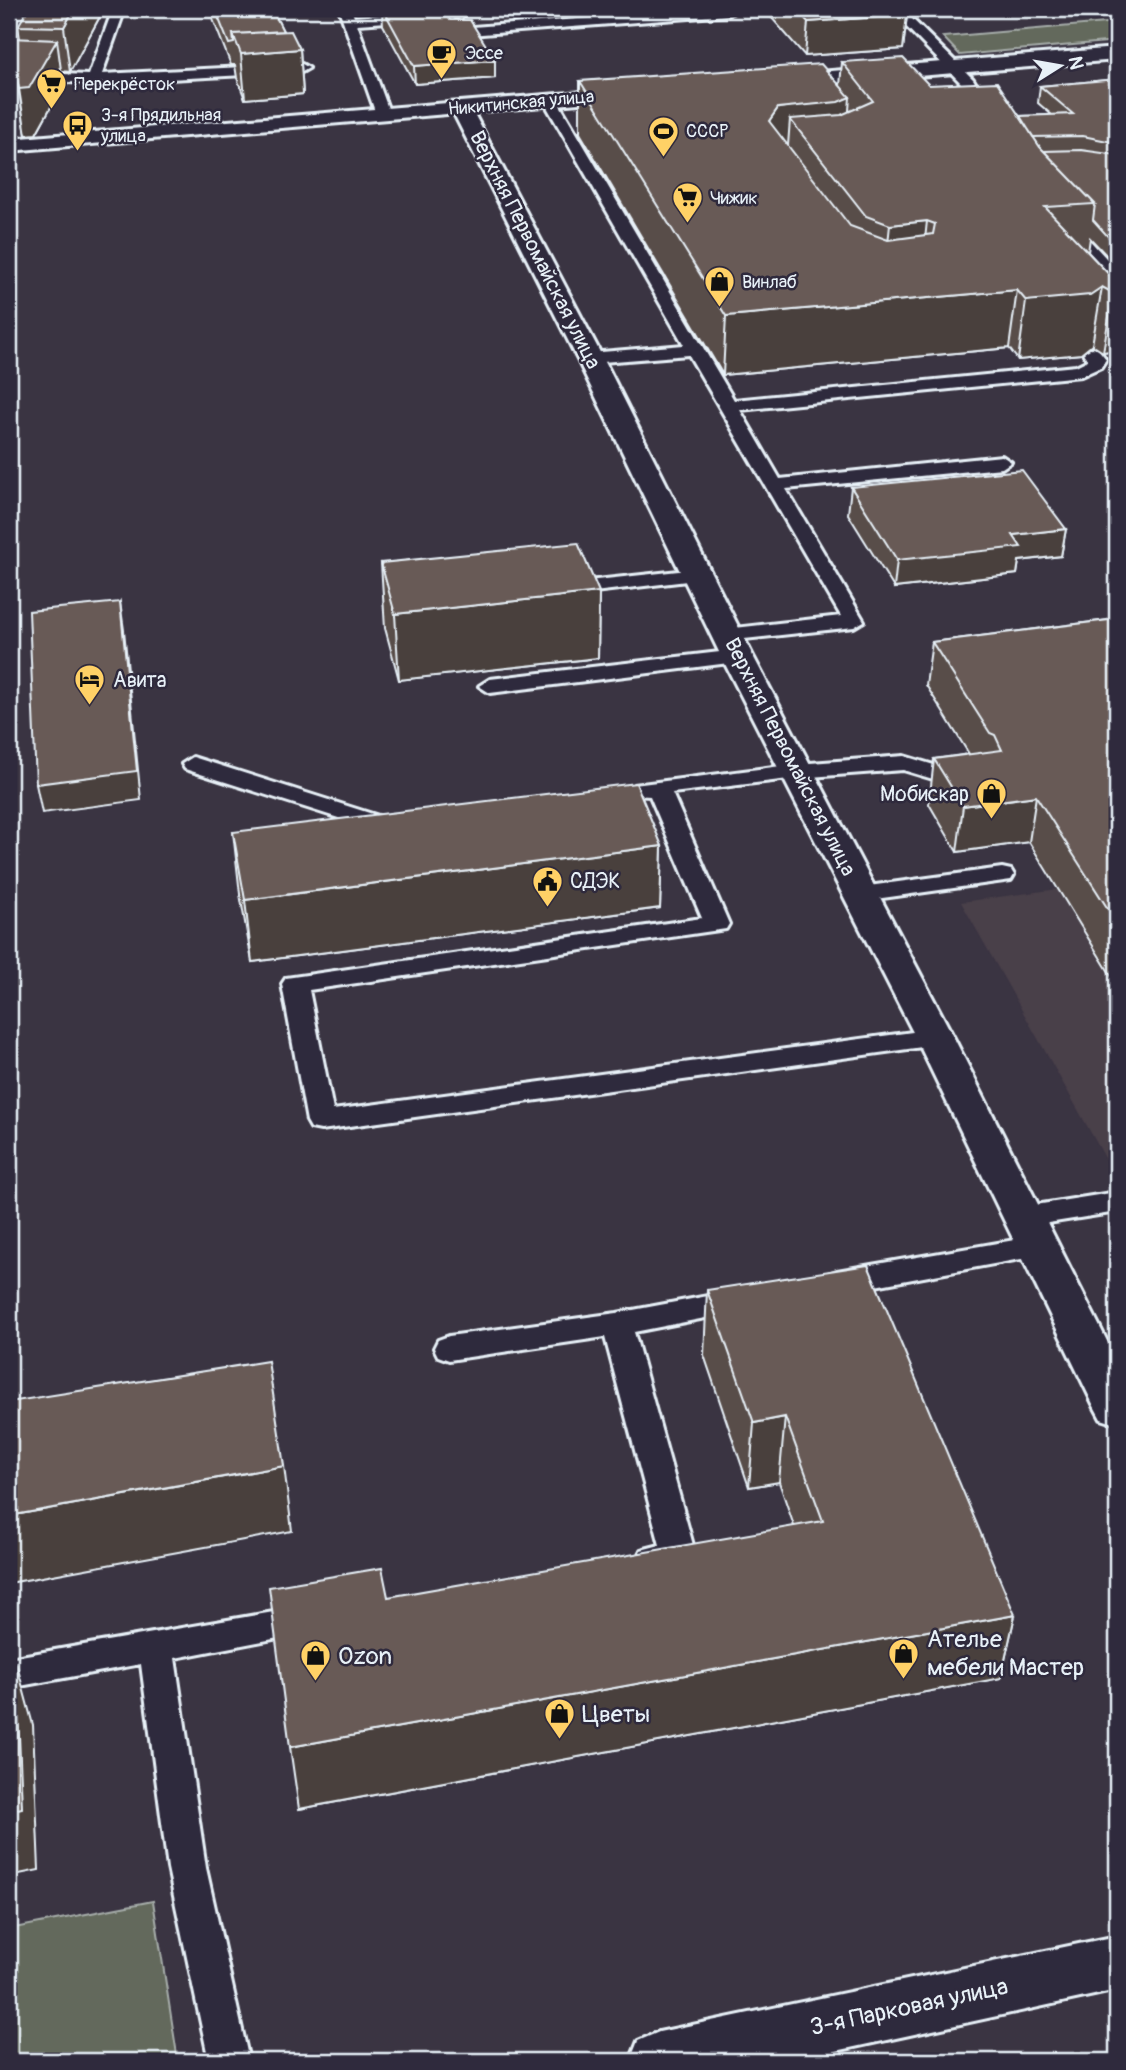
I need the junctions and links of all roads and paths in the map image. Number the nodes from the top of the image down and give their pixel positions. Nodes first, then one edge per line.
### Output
1 (118, 9) edge
2 (726, 9) edge
3 (896, 9) edge
4 (904, 9) edge
5 (443, 11) edge
6 (348, 15) edge
7 (1115, 56) edge
8 (953, 67) junction
9 (302, 68) dead end
10 (9, 76) edge
11 (94, 79) junction
12 (758, 83) edge
13 (647, 92) edge
14 (550, 100) junction
15 (461, 108) junction
16 (383, 114) junction
17 (996, 128) edge
18 (9, 145) edge
19 (1057, 215) edge
20 (1114, 273) edge
21 (695, 349) junction
22 (1092, 353) edge
23 (590, 358) junction
24 (728, 406) junction
25 (1002, 462) dead end
26 (774, 485) junction
27 (697, 575) junction
28 (537, 593) edge
29 (732, 645) junction
30 (490, 686) dead end
31 (193, 764) dead end
32 (797, 771) junction
33 (978, 786) edge
34 (658, 788) junction
35 (617, 793) edge
36 (409, 820) edge
37 (1002, 875) dead end
38 (861, 894) junction
39 (934, 1038) junction
40 (1117, 1202) edge
41 (1023, 1217) junction
42 (1038, 1247) junction
43 (802, 1289) edge
44 (763, 1296) edge
45 (617, 1324) junction
46 (449, 1348) dead end
47 (1117, 1406) edge
48 (624, 1565) edge
49 (334, 1616) edge
50 (156, 1647) junction
51 (9, 1673) edge
52 (1117, 1963) edge
53 (229, 2061) edge
54 (659, 2061) edge

1 - 11 lane
2 - 5 lane
3 - 4 lane
3 - 8 lane
5 - 6 lane
6 - 16 lane
7 - 8 street
8 - 12 street
8 - 17 lane
9 - 11 lane
10 - 11 lane
13 - 14 street, Никитинская улица
14 - 15 street, Никитинская улица
14 - 21 lane
15 - 16 street, Никитинская улица
15 - 23 street, Верхняя Первомайская улица
16 - 18 street, Никитинская улица
19 - 20 lane
21 - 23 lane
21 - 24 lane
22 - 24 lane
23 - 27 street, Верхняя Первомайская улица
24 - 26 lane
25 - 26 lane
26 - 29 lane
27 - 28 lane
27 - 29 street, Верхняя Первомайская улица
29 - 30 lane
29 - 32 street, Верхняя Первомайская улица
31 - 36 lane
32 - 33 lane
32 - 34 lane
32 - 38 street, Верхняя Первомайская улица
34 - 35 lane
34 - 39 lane
37 - 38 lane
38 - 39 street, Верхняя Первомайская улица
39 - 41 street, Верхняя Первомайская улица
40 - 41 lane
41 - 42 street, Верхняя Первомайская улица
42 - 43 lane
42 - 47 street, Верхняя Первомайская улица
44 - 45 lane
45 - 46 lane
45 - 48 lane
49 - 50 lane
50 - 51 lane
50 - 53 lane
52 - 54 street, 3-я Парковая улица

